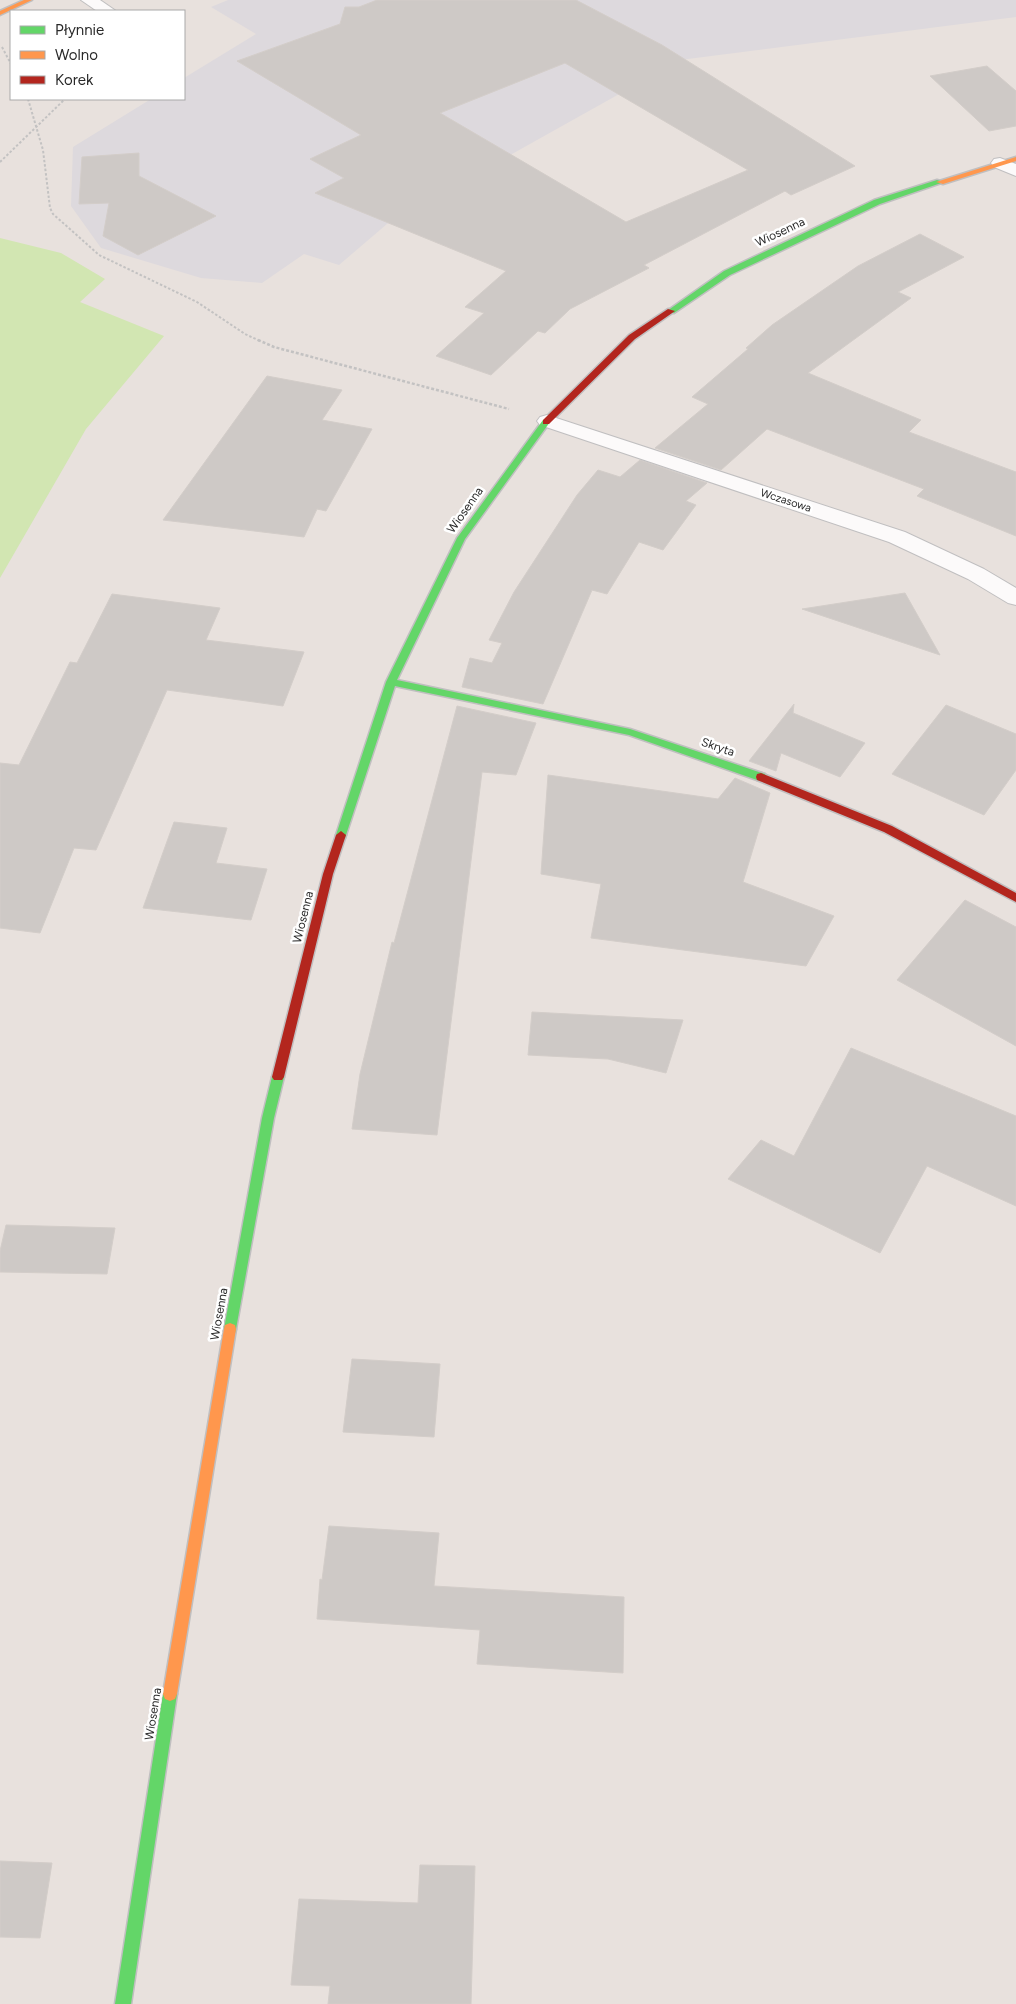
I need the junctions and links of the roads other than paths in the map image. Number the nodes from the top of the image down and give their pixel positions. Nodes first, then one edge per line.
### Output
1 (29, 0) edge
2 (89, 0) edge
3 (106, 10) edge
4 (0, 13) edge
5 (1008, 161) edge
6 (1016, 171) edge
7 (547, 422) junction
8 (1016, 598) edge
9 (391, 682) junction
10 (1016, 898) edge
11 (124, 2004) edge

1 - 4 street
2 - 3 street
5 - 6 street
5 - 7 street, Wiosenna
7 - 8 street, Wczasowa
7 - 9 street, Wiosenna
9 - 10 street, Skryta
9 - 11 street, Wiosenna

